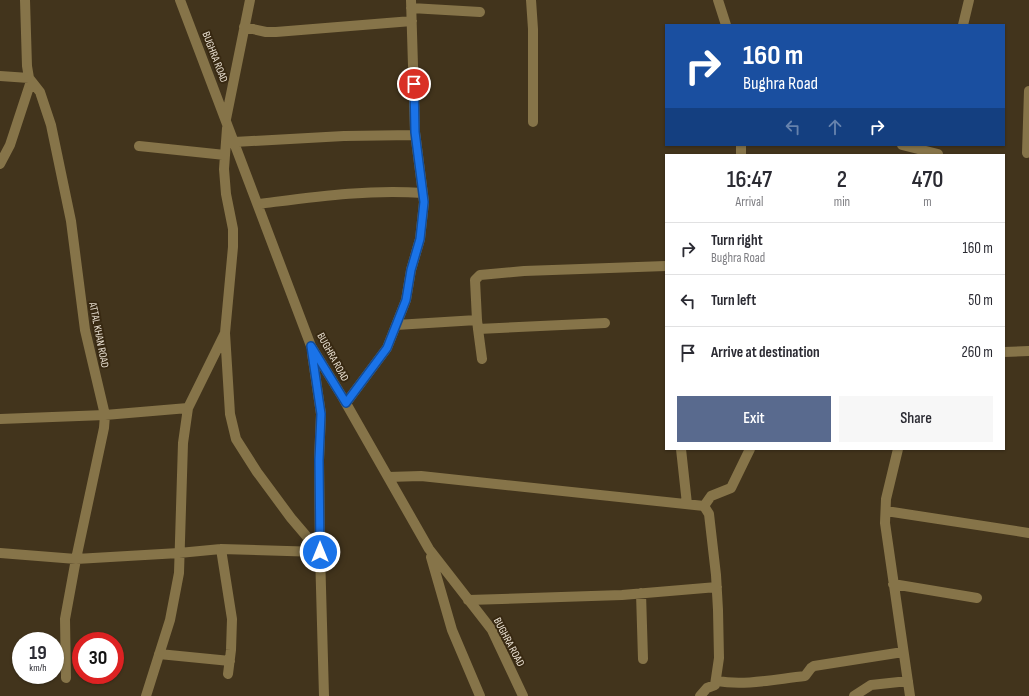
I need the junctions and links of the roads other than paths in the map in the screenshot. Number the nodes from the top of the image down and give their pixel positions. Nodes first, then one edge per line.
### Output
1 (25, 0) edge
2 (180, 0) edge
3 (250, 0) edge
4 (531, 0) edge
5 (718, 0) edge
6 (969, 0) edge
7 (411, 4) edge
8 (480, 12) dead end
9 (412, 22) junction
10 (726, 24) edge
11 (963, 24) edge
12 (244, 27) junction
13 (0, 76) edge
14 (30, 80) junction
15 (1029, 91) edge
16 (227, 122) junction
17 (533, 122) dead end
18 (415, 135) junction
19 (234, 142) junction
20 (139, 146) dead end
21 (908, 146) edge
22 (939, 151) edge
23 (1027, 152) dead end
24 (225, 155) junction
25 (0, 164) edge
26 (424, 193) junction
27 (258, 204) junction
28 (665, 266) edge
29 (605, 323) dead end
30 (478, 324) junction
31 (396, 325) junction
32 (225, 333) junction
33 (311, 346) junction
34 (1029, 351) edge
35 (1005, 352) edge
36 (482, 359) dead end
37 (346, 403) junction
38 (188, 408) junction
39 (105, 415) junction
40 (0, 419) edge
41 (681, 450) edge
42 (750, 450) edge
43 (898, 450) edge
44 (388, 477) junction
45 (687, 504) junction
46 (704, 506) junction
47 (886, 511) junction
48 (1029, 533) edge
49 (221, 549) junction
50 (429, 549) junction
51 (320, 552) junction
52 (0, 553) edge
53 (180, 553) junction
54 (76, 559) junction
55 (893, 584) junction
56 (717, 587) junction
57 (641, 593) junction
58 (977, 598) dead end
59 (468, 600) junction
60 (903, 652) junction
61 (159, 654) junction
62 (643, 658) dead end
63 (230, 661) junction
64 (228, 674) dead end
65 (66, 678) dead end
66 (908, 680) junction
67 (717, 681) junction
68 (146, 696) edge
69 (324, 696) edge
70 (480, 696) edge
71 (523, 696) edge
72 (700, 696) edge
73 (854, 696) edge
74 (910, 696) edge

1 - 14 street, ATTAL KHAN ROAD
2 - 16 street, BUGHRA ROAD
3 - 12 street
4 - 17 street
5 - 10 street
6 - 11 street
7 - 8 street
7 - 9 street
9 - 12 street
9 - 18 street
12 - 16 street
13 - 14 street
14 - 25 street
14 - 39 street, ATTAL KHAN ROAD
15 - 23 street
16 - 19 street, BUGHRA ROAD
16 - 24 street
18 - 19 street
18 - 26 street
19 - 27 street, BUGHRA ROAD
20 - 24 street
21 - 22 street
24 - 32 street
26 - 27 street
26 - 31 street
27 - 33 street, BUGHRA ROAD
28 - 30 street
29 - 30 street
30 - 31 street
30 - 36 street
31 - 37 street
32 - 38 street
32 - 51 street
33 - 37 street, BUGHRA ROAD
33 - 51 street
34 - 35 street
37 - 44 street, BUGHRA ROAD
38 - 39 street
38 - 53 street
39 - 40 street
39 - 54 street, ATTAL KHAN ROAD
41 - 45 street
42 - 46 street
43 - 47 street
44 - 45 street
44 - 50 street, BUGHRA ROAD
45 - 46 street
46 - 56 street
47 - 48 street
47 - 55 street
49 - 51 street
49 - 53 street
49 - 63 street
50 - 59 street, BUGHRA ROAD
50 - 70 street
51 - 69 street
52 - 54 street
53 - 54 street
53 - 61 street
54 - 65 street, ATTAL KHAN ROAD
55 - 58 street
55 - 60 street
56 - 57 street
56 - 67 street
57 - 59 street
57 - 62 street
59 - 71 street, BUGHRA ROAD
60 - 66 street
60 - 67 street
61 - 63 street
61 - 68 street
63 - 64 street
66 - 73 street
66 - 74 street
67 - 72 street

